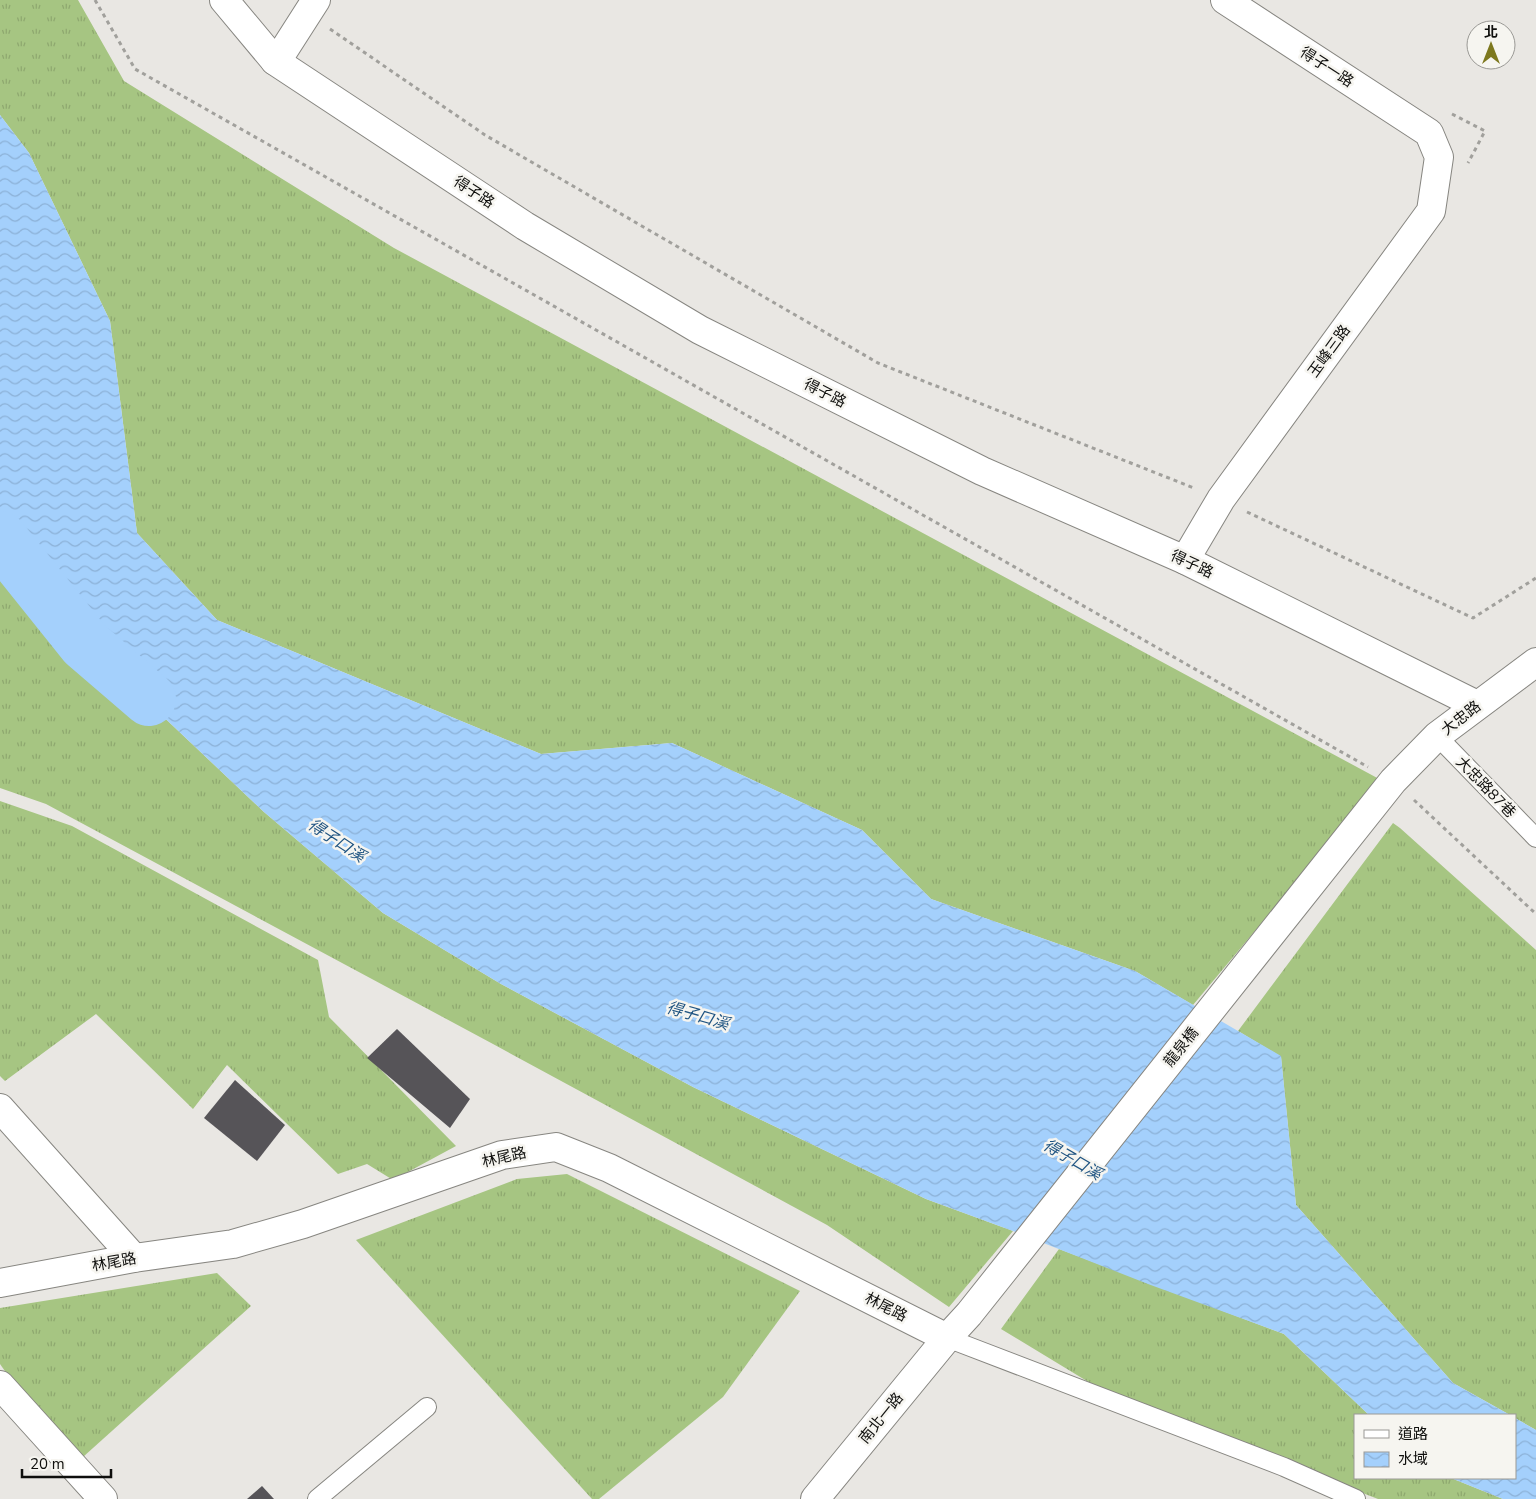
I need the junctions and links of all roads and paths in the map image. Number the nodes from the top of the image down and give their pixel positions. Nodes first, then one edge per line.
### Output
1 (96, 0) edge
2 (224, 0) edge
3 (1225, 0) edge
4 (312, 7) edge
5 (275, 61) junction
6 (1429, 133) joint
7 (1221, 499) junction
8 (1184, 560) junction
9 (1536, 578) edge
10 (1536, 662) edge
11 (1477, 706) junction
12 (1437, 736) junction
13 (1393, 781) junction
14 (1536, 838) edge
15 (1536, 914) edge
16 (0, 1108) edge
17 (134, 1258) junction
18 (0, 1283) edge
19 (947, 1338) junction
20 (4, 1398) edge
21 (427, 1406) dead end
22 (103, 1499) edge
23 (317, 1499) edge
24 (815, 1499) edge
25 (1356, 1499) edge

1 - 13 path
2 - 5 street, 得子路
3 - 6 street, 得子一路
4 - 5 street
4 - 7 path
5 - 8 street, 得子路
6 - 7 street, 玉峰三路
7 - 8 street, 玉峰三路
7 - 9 path
8 - 11 street, 得子路
10 - 11 street, 大忠路
11 - 12 street, 大忠路
12 - 13 street, 大忠路
12 - 14 lane, 大忠路87巷
13 - 15 path
13 - 19 street, 龍泉橋
16 - 17 street
17 - 18 street, 林尾路
17 - 19 street, 林尾路
19 - 24 street, 南北一路
19 - 25 lane
20 - 22 street
21 - 23 lane

